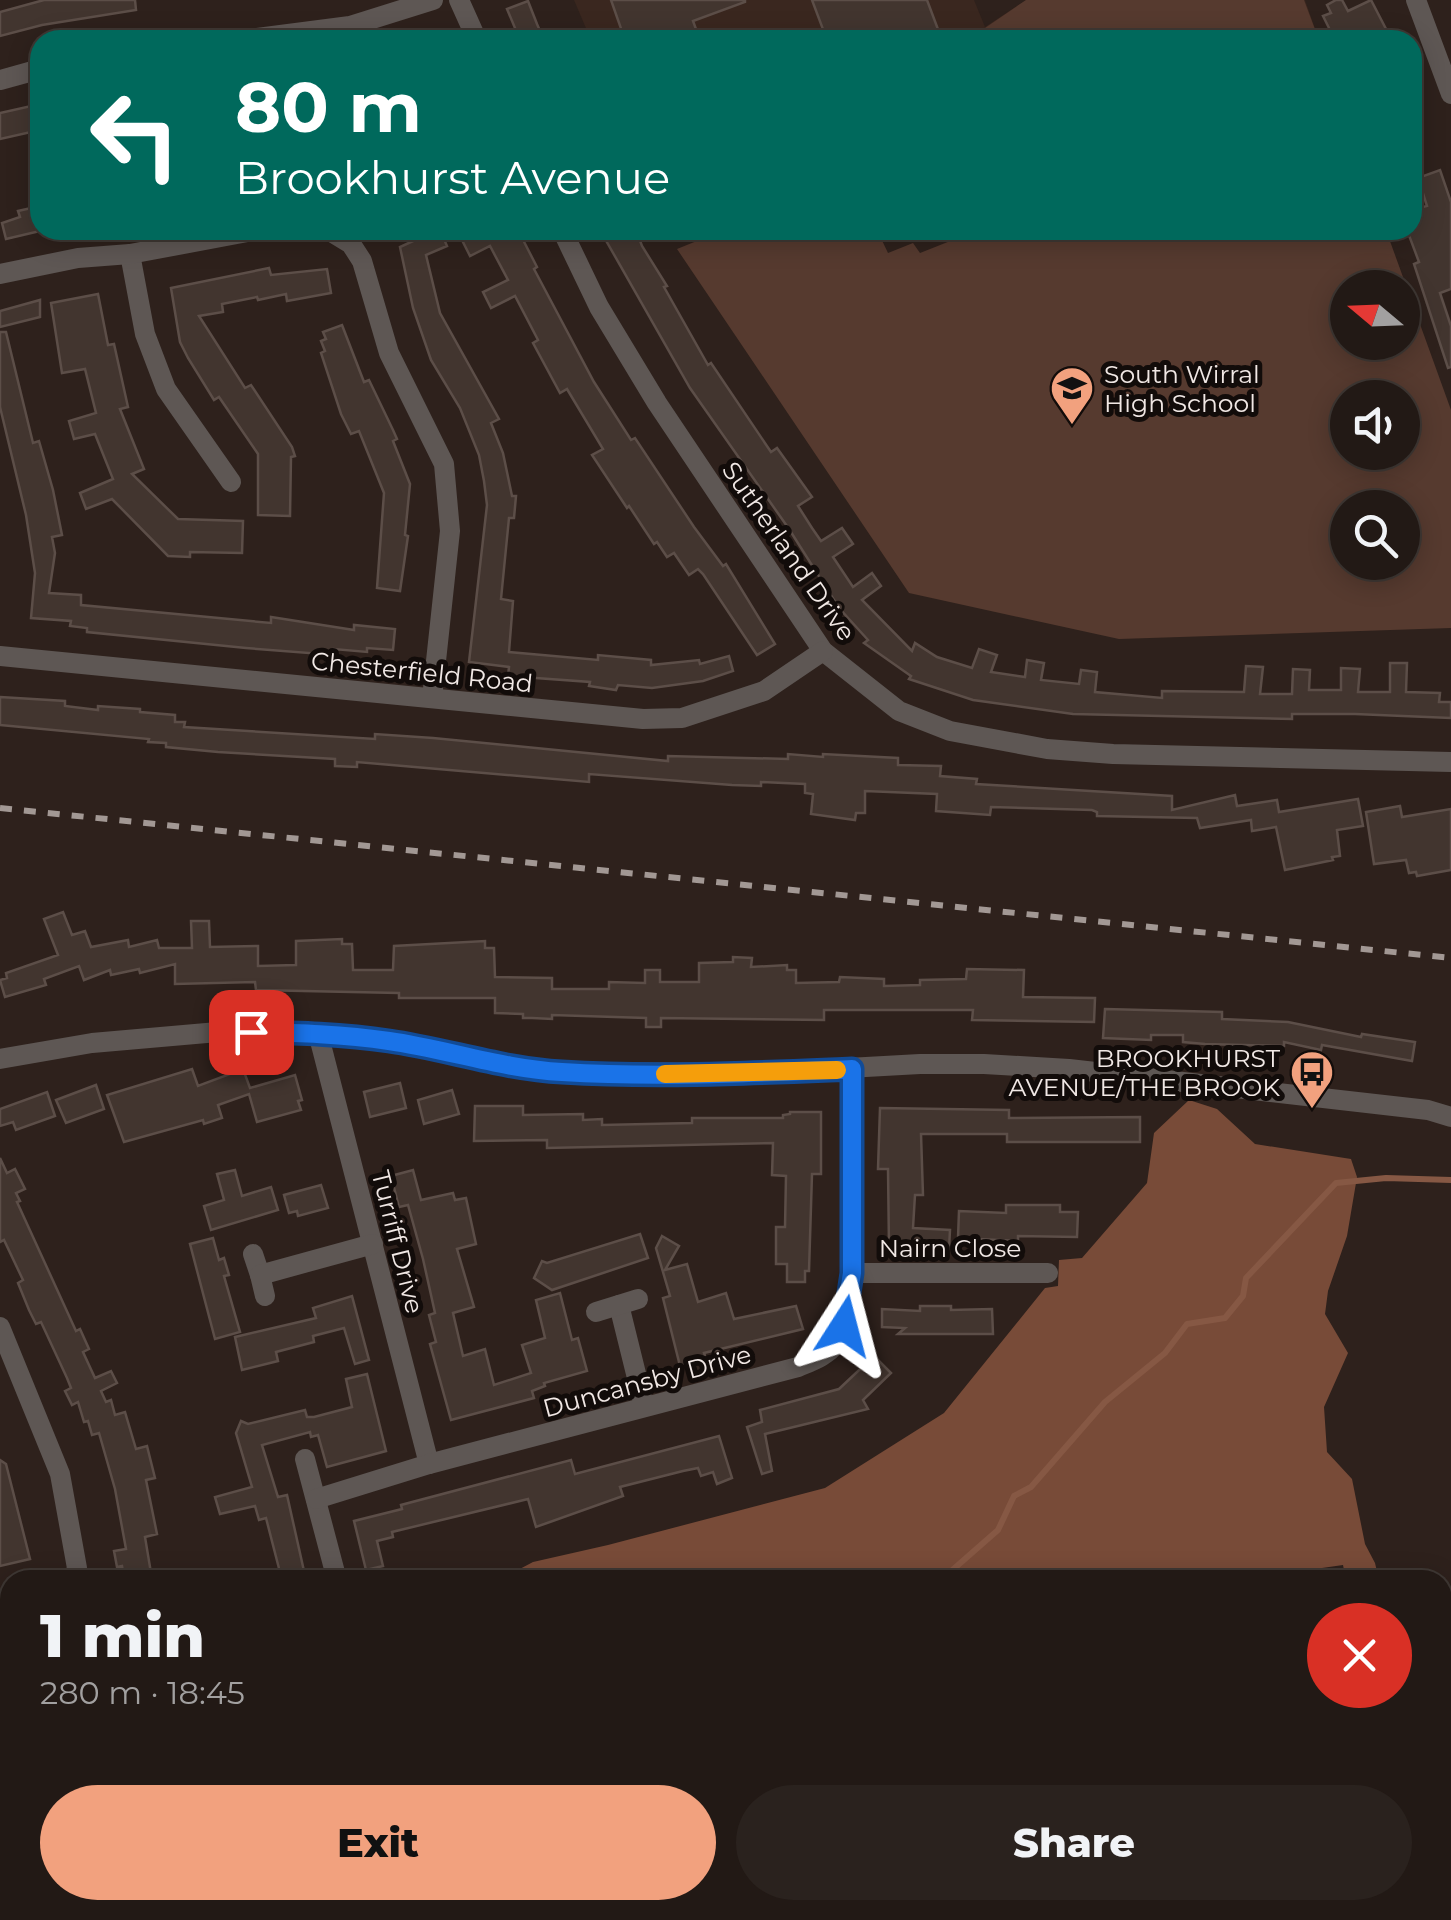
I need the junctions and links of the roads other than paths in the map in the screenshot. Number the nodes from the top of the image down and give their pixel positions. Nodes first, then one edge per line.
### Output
1 (433, 0) edge
2 (459, 0) edge
3 (1416, 0) edge
4 (319, 30) edge
5 (472, 30) edge
6 (30, 72) edge
7 (0, 80) edge
8 (1451, 94) edge
9 (205, 240) edge
10 (344, 240) edge
11 (567, 240) edge
12 (130, 254) junction
13 (0, 274) edge
14 (232, 482) dead end
15 (823, 651) junction
16 (0, 656) edge
17 (432, 698) junction
18 (1451, 762) edge
19 (318, 1033) junction
20 (0, 1059) edge
21 (852, 1069) junction
22 (1451, 1117) edge
23 (372, 1244) junction
24 (852, 1273) junction
25 (1048, 1273) dead end
26 (265, 1296) dead end
27 (596, 1312) dead end
28 (0, 1327) edge
29 (644, 1406) junction
30 (305, 1459) dead end
31 (429, 1464) junction
32 (316, 1498) junction
33 (76, 1570) edge
34 (334, 1570) edge

1 - 4 street
2 - 5 street
3 - 8 street
6 - 7 street
9 - 12 street
10 - 17 street
11 - 15 street, Sutherland Drive
12 - 13 street
12 - 14 street
15 - 17 street, Chesterfield Road
15 - 18 street, Sutherland Drive
16 - 17 street, Chesterfield Road
19 - 20 street
19 - 21 street
19 - 23 street, Turriff Drive
21 - 22 street
21 - 24 street, Duncansby Drive
23 - 26 street
23 - 31 street, Turriff Drive
24 - 25 street, Nairn Close
24 - 29 street, Duncansby Drive
27 - 29 street
28 - 33 street
29 - 31 street, Duncansby Drive
30 - 32 street
31 - 32 street, Duncansby Drive
32 - 34 street

